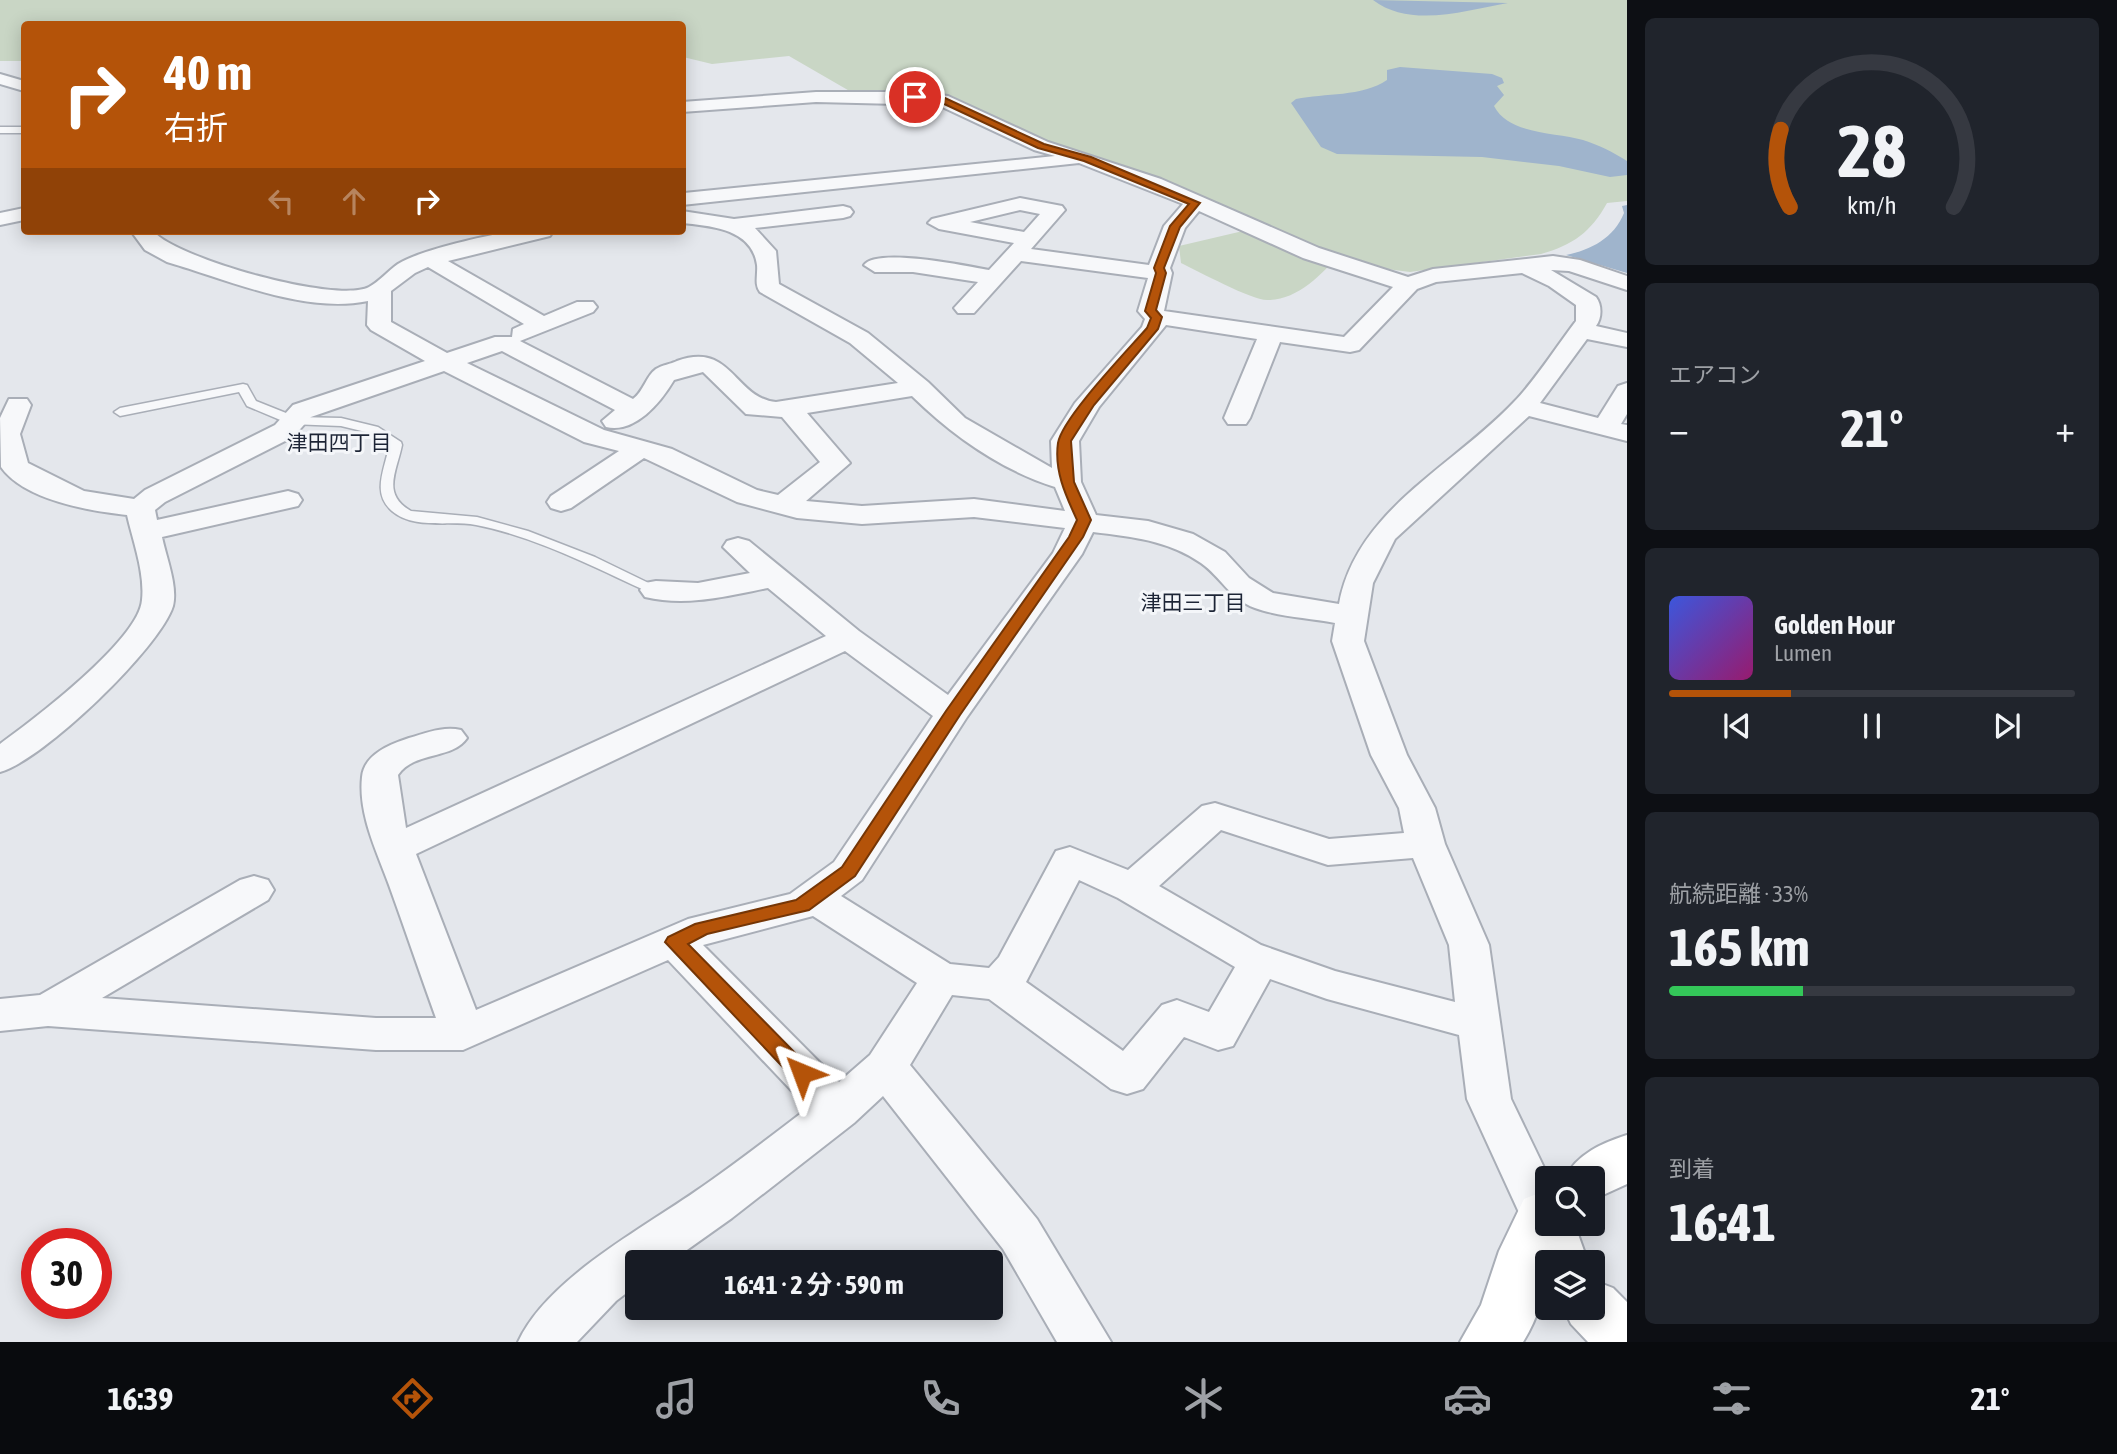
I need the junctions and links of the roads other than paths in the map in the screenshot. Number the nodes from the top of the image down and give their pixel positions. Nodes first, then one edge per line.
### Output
1 (0, 79) edge
2 (21, 85) edge
3 (686, 107) edge
4 (0, 130) edge
5 (21, 130) edge
6 (1088, 159) junction
7 (1195, 203) junction
8 (687, 208) edge
9 (843, 212) dead end
10 (21, 215) edge
11 (0, 219) edge
12 (736, 225) junction
13 (145, 235) edge
14 (526, 235) edge
15 (429, 259) junction
16 (875, 265) dead end
17 (1523, 266) junction
18 (1161, 273) junction
19 (991, 277) junction
20 (1627, 283) edge
21 (1409, 285) junction
22 (380, 292) junction
23 (585, 307) dead end
24 (966, 308) dead end
25 (1157, 317) junction
26 (542, 325) junction
27 (1581, 330) junction
28 (1271, 334) junction
29 (1627, 340) edge
30 (504, 342) junction
31 (443, 361) junction
32 (919, 387) junction
33 (1627, 391) edge
34 (18, 405) dead end
35 (1524, 407) junction
36 (788, 408) junction
37 (633, 409) junction
38 (120, 412) dead end
39 (1237, 418) dead end
40 (293, 421) junction
41 (1617, 430) edge
42 (594, 436) junction
43 (633, 449) junction
44 (1067, 482) junction
45 (288, 500) dead end
46 (561, 502) dead end
47 (782, 506) junction
48 (142, 520) junction
49 (1084, 520) junction
50 (738, 547) dead end
51 (775, 577) junction
52 (656, 590) joint
53 (1352, 616) junction
54 (848, 638) junction
55 (952, 714) junction
56 (450, 738) dead end
57 (0, 761) edge
58 (1426, 844) junction
59 (394, 849) junction
60 (1132, 888) junction
61 (254, 890) dead end
62 (815, 898) junction
63 (675, 942) junction
64 (1260, 960) junction
65 (942, 979) junction
66 (999, 984) junction
67 (48, 1010) junction
68 (0, 1015) edge
69 (1479, 1024) junction
70 (463, 1034) junction
71 (887, 1067) junction
72 (838, 1110) junction
73 (1627, 1157) edge
74 (1605, 1170) edge
75 (1535, 1199) edge
76 (1544, 1236) edge
77 (1605, 1319) edge
78 (544, 1342) edge
79 (1084, 1342) edge
80 (1490, 1342) edge
81 (1627, 1342) edge

1 - 2 street
3 - 6 street
4 - 5 lane
6 - 7 street
6 - 8 street
7 - 18 street
7 - 21 street
8 - 12 street
9 - 12 street
10 - 11 street
12 - 32 street
13 - 22 street
14 - 15 street
15 - 22 street
15 - 26 street
16 - 19 street
17 - 20 street
17 - 21 street
17 - 27 street
18 - 19 street
18 - 25 street
19 - 24 street
21 - 28 street
22 - 31 street
23 - 26 street
25 - 28 street
25 - 44 street
26 - 30 street
27 - 29 street
27 - 35 street
28 - 39 street
30 - 31 street
30 - 37 street
31 - 40 street
31 - 42 street
32 - 36 street
32 - 44 street
33 - 41 street
34 - 48 street
35 - 41 street
35 - 53 street
36 - 37 street
36 - 47 street
37 - 42 street
38 - 40 lane
40 - 48 street
40 - 52 lane
42 - 43 street
43 - 46 street
43 - 47 street
44 - 49 street
45 - 48 street
47 - 49 street
48 - 57 street
49 - 53 street
49 - 55 street
50 - 51 street
51 - 52 street
51 - 54 street
53 - 58 street
54 - 55 street
54 - 59 street
55 - 62 street
56 - 59 street
58 - 60 street
58 - 69 street
59 - 70 street
60 - 64 street
60 - 66 street
61 - 67 street
62 - 63 street
62 - 65 street
63 - 70 street
63 - 72 street
64 - 66 street
64 - 69 street
65 - 66 street
65 - 71 street
67 - 68 street
67 - 70 street
69 - 75 street
71 - 72 street
71 - 79 street
72 - 78 street
73 - 74 street
76 - 80 street
77 - 81 street

